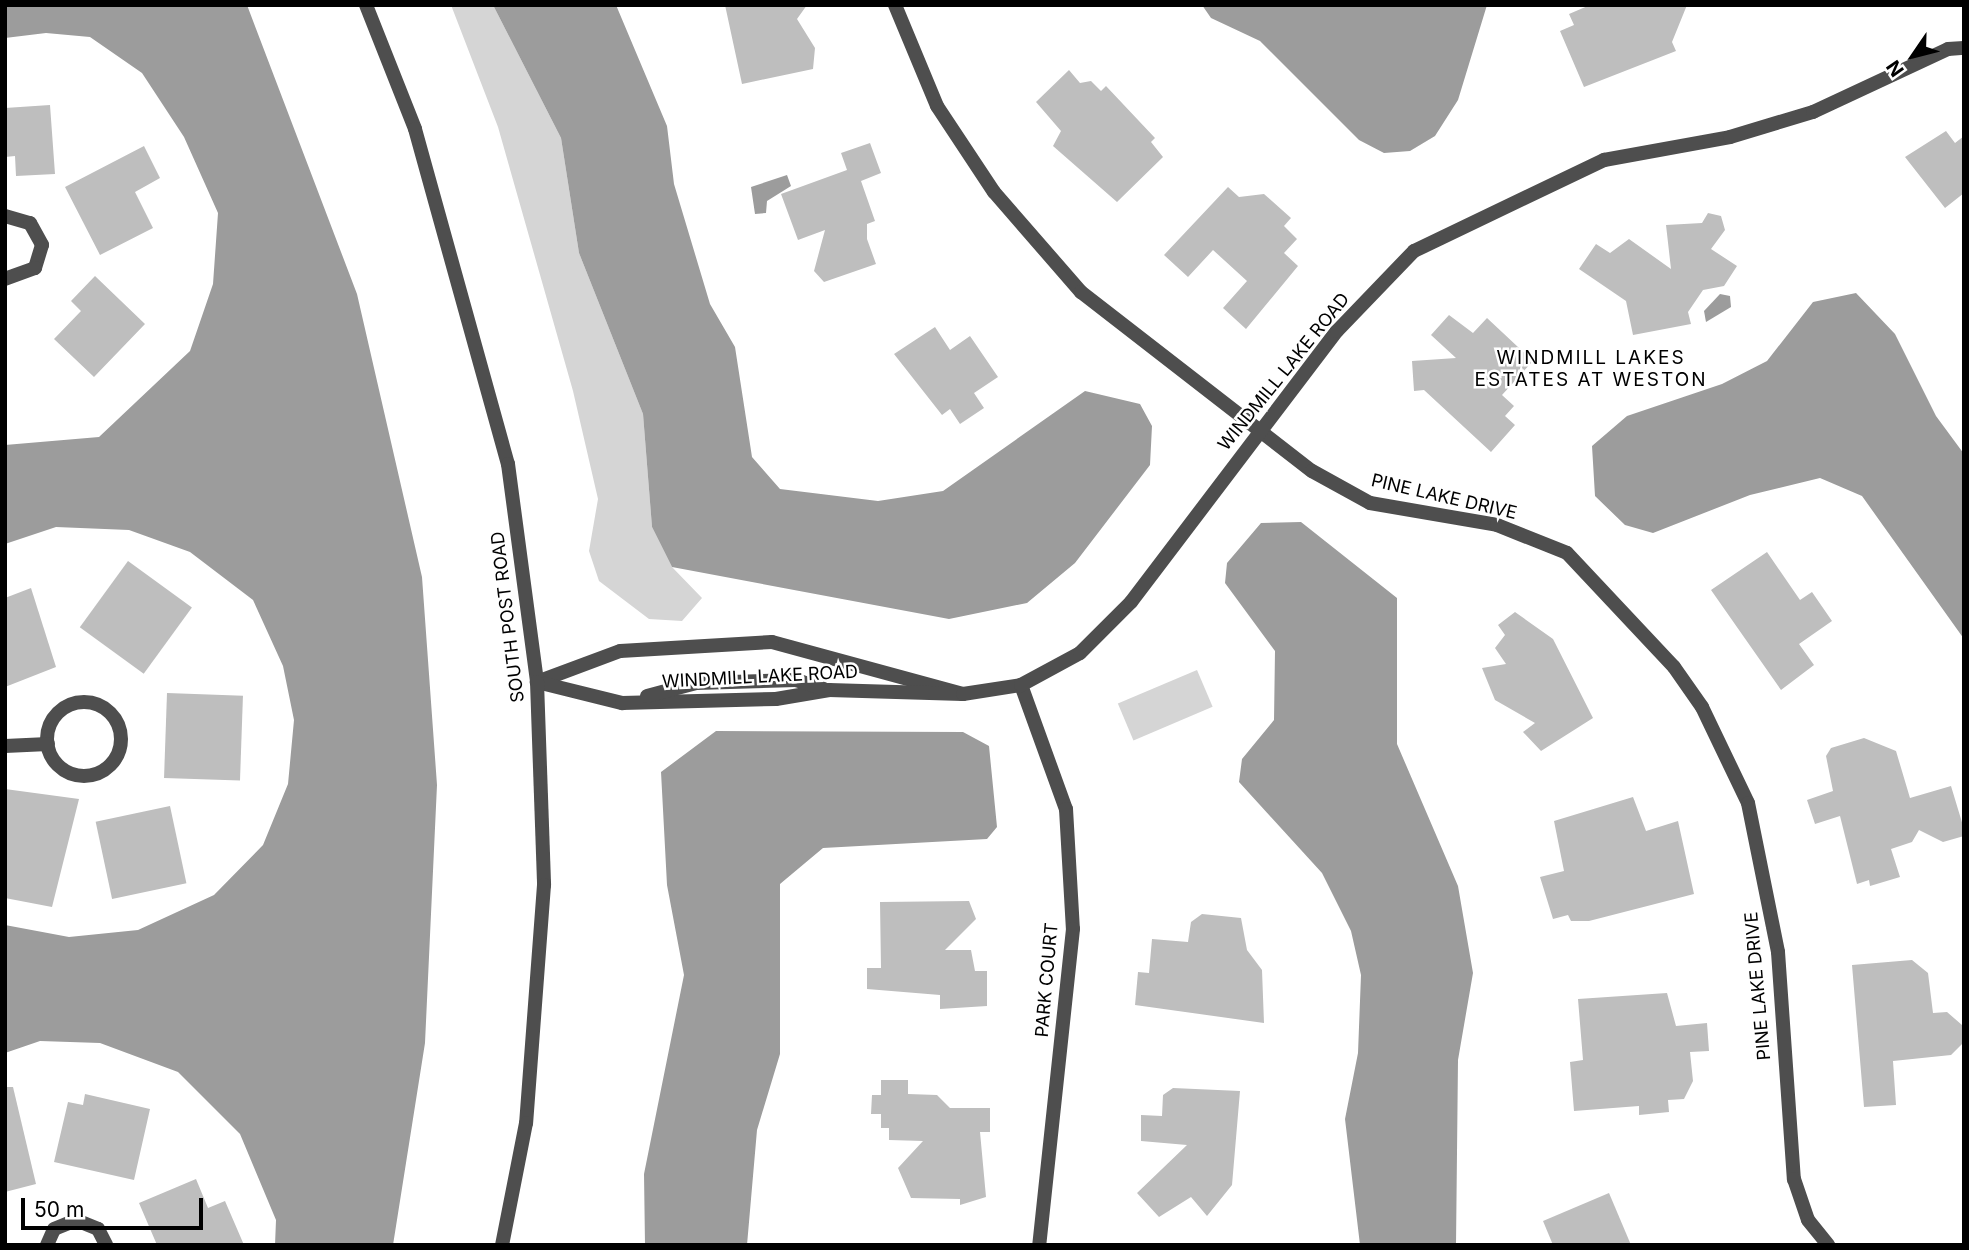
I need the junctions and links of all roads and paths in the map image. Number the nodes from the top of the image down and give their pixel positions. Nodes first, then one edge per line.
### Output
1 (366, 5) edge
2 (895, 5) edge
3 (1964, 48) edge
4 (5, 216) edge
5 (5, 279) edge
6 (1259, 431) junction
7 (537, 682) junction
8 (1021, 685) junction
9 (963, 694) junction
10 (48, 744) junction
11 (5, 746) edge
12 (47, 1245) edge
13 (106, 1245) edge
14 (502, 1245) edge
15 (1039, 1245) edge
16 (1828, 1245) edge

1 - 7 street, SOUTH POST ROAD
2 - 6 street, PINE LAKE DRIVE
3 - 6 street, WINDMILL LAKE ROAD
4 - 5 street
6 - 8 street, WINDMILL LAKE ROAD
6 - 16 street, PINE LAKE DRIVE
7 - 9 street, WINDMILL LAKE ROAD
7 - 9 street, WINDMILL LAKE ROAD
7 - 14 street, SOUTH POST ROAD
8 - 9 street, WINDMILL LAKE ROAD
8 - 15 street, PARK COURT
10 - 10 street
10 - 11 street
12 - 13 street

